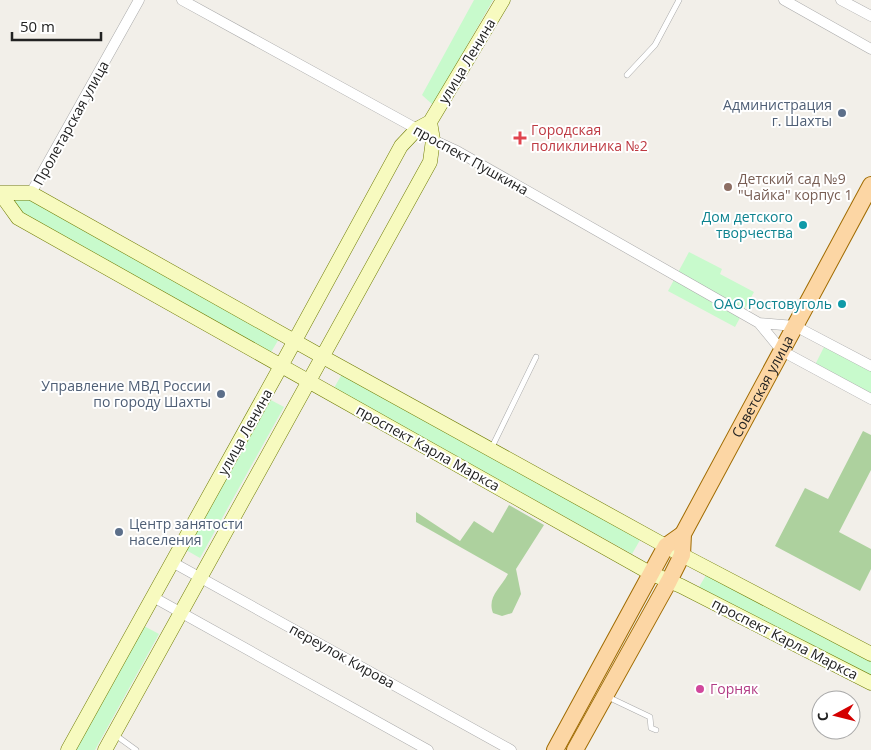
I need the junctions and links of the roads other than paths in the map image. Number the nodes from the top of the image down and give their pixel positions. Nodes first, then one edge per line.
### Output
1 (139, 0) edge
2 (182, 0) edge
3 (503, 0) edge
4 (679, 0) edge
5 (784, 0) edge
6 (841, 0) edge
7 (871, 16) edge
8 (871, 49) edge
9 (627, 76) dead end
10 (430, 122) junction
11 (417, 129) junction
12 (433, 140) junction
13 (871, 185) edge
14 (0, 193) edge
15 (32, 193) junction
16 (759, 323) junction
17 (795, 326) junction
18 (295, 341) junction
19 (782, 351) junction
20 (323, 357) junction
21 (536, 357) dead end
22 (281, 366) junction
23 (871, 366) edge
24 (309, 382) junction
25 (871, 399) edge
26 (491, 449) junction
27 (683, 534) junction
28 (666, 546) junction
29 (682, 555) junction
30 (172, 562) junction
31 (650, 573) junction
32 (201, 578) junction
33 (669, 581) junction
34 (153, 597) junction
35 (181, 613) junction
36 (871, 654) edge
37 (871, 683) edge
38 (606, 695) junction
39 (656, 730) dead end
40 (114, 734) junction
41 (68, 750) edge
42 (105, 750) edge
43 (136, 750) edge
44 (428, 750) edge
45 (511, 750) edge
46 (555, 750) edge
47 (575, 750) edge

1 - 15 street, Пролетарская улица
2 - 11 street, проспект Пушкина
3 - 10 main road, улица Ленина
4 - 9 lane
5 - 8 street
6 - 7 street
10 - 11 main road, улица Ленина
10 - 12 main road
11 - 12 street, проспект Пушкина
11 - 18 main road, улица Ленина
12 - 16 street, проспект Пушкина
12 - 20 main road
13 - 17 main road, Советская улица
14 - 15 main road, проспект Карла Маркса
14 - 22 main road, проспект Карла Маркса
15 - 18 main road, проспект Карла Маркса
16 - 17 street, проспект Пушкина
16 - 19 street, проспект Пушкина
17 - 19 main road, Советская улица
17 - 23 street, проспект Пушкина
18 - 20 main road, проспект Карла Маркса
18 - 22 main road, улица Ленина
19 - 25 street, проспект Пушкина
19 - 27 main road, Советская улица
20 - 24 main road
20 - 26 main road, проспект Карла Маркса
21 - 26 lane
22 - 24 main road, проспект Карла Маркса
22 - 30 main road, улица Ленина
24 - 31 main road, проспект Карла Маркса
24 - 32 main road
26 - 28 main road, проспект Карла Маркса
27 - 28 main road, Советская улица
27 - 29 main road, Советская улица
28 - 29 main road, проспект Карла Маркса
28 - 31 main road, Советская улица
29 - 33 main road, Советская улица
29 - 36 main road, проспект Карла Маркса
30 - 32 street, переулок Кирова
30 - 34 main road, улица Ленина
31 - 33 main road, проспект Карла Маркса
31 - 46 main road, Советская улица
32 - 35 main road
32 - 45 street, переулок Кирова
33 - 37 main road, проспект Карла Маркса
33 - 38 main road, Советская улица
34 - 35 street
34 - 41 main road, улица Ленина
35 - 40 main road
35 - 44 street
38 - 39 lane
38 - 47 main road, Советская улица
40 - 42 main road
40 - 43 lane

